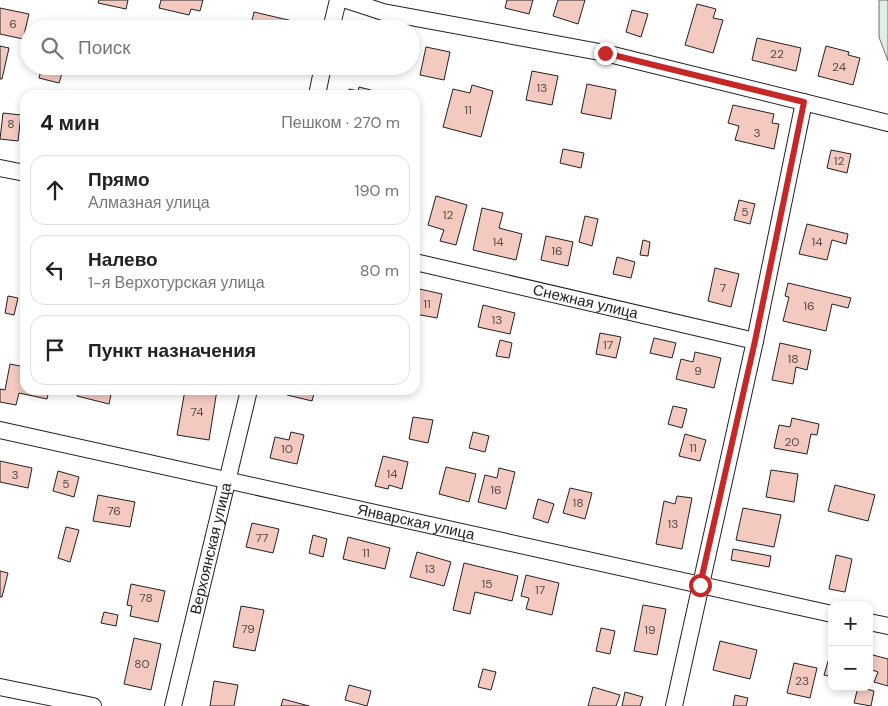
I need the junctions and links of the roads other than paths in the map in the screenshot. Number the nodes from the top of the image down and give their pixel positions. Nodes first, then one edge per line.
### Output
1 (338, 0) edge
2 (346, 0) edge
3 (334, 20) edge
4 (321, 75) edge
5 (318, 90) edge
6 (804, 102) junction
7 (888, 122) edge
8 (0, 168) edge
9 (20, 172) edge
10 (420, 263) edge
11 (755, 341) junction
12 (248, 395) edge
13 (0, 430) edge
14 (228, 481) junction
15 (700, 585) junction
16 (828, 613) edge
17 (873, 623) edge
18 (888, 626) edge
19 (0, 687) edge
20 (93, 706) edge
21 (173, 706) edge
22 (674, 706) edge

1 - 3 street
2 - 6 street
4 - 5 street
6 - 7 street
6 - 11 street
8 - 9 street
10 - 11 street, Снежная улица
11 - 15 street
12 - 14 street, Верхоянская улица
13 - 14 street, Январская улица
14 - 15 street, Январская улица
14 - 21 street, Верхоянская улица
15 - 16 street, Январская улица
15 - 22 street
17 - 18 street
19 - 20 street

